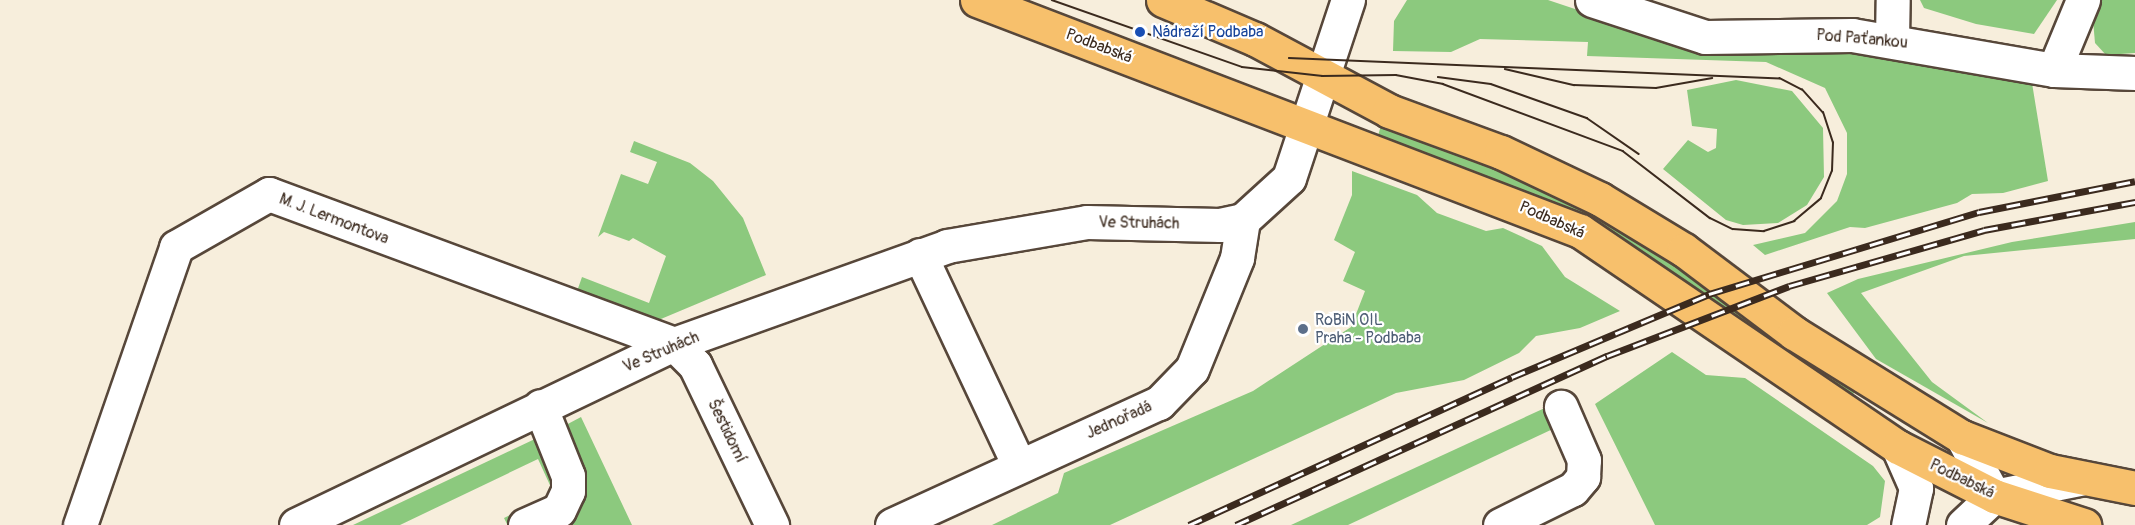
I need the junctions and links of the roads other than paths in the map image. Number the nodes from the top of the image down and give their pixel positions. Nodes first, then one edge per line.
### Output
1 (977, 0) edge
2 (1163, 0) edge
3 (1348, 0) edge
4 (1592, 0) edge
5 (1893, 0) edge
6 (2083, 0) edge
7 (1892, 39) junction
8 (2054, 70) junction
9 (2135, 73) edge
10 (1322, 76) junction
11 (1306, 124) junction
12 (1243, 220) junction
13 (920, 255) junction
14 (674, 344) junction
15 (540, 406) junction
16 (1561, 407) dead end
17 (1962, 437) junction
18 (1898, 447) junction
19 (1033, 459) junction
20 (2080, 479) junction
21 (2135, 488) edge
22 (1994, 496) junction
23 (80, 525) edge
24 (296, 525) edge
25 (525, 525) edge
26 (772, 525) edge
27 (892, 525) edge
28 (1500, 525) edge
29 (1908, 525) edge
30 (1963, 525) edge
31 (2084, 525) edge

1 - 11 main road, Podbabská
2 - 10 main road
3 - 10 street
4 - 7 street, Pod Paťankou
5 - 7 street
6 - 8 street
7 - 8 street, Pod Paťankou
8 - 9 street, Pod Paťankou
10 - 11 street
10 - 17 main road
11 - 12 street
11 - 18 main road, Podbabská
12 - 13 street, Ve Struhách
12 - 19 street, Jednořadá
13 - 14 street, Ve Struhách
13 - 19 street
14 - 15 street, Ve Struhách
14 - 23 street, M. J. Lermontova
14 - 26 street, Šestidomí
15 - 24 street, Ve Struhách
15 - 25 street
16 - 28 street
17 - 20 main road
17 - 22 street
18 - 22 main road, Podbabská
18 - 29 street
19 - 27 street, Jednořadá
20 - 21 main road
20 - 22 street
22 - 30 street
22 - 31 main road, Podbabská

